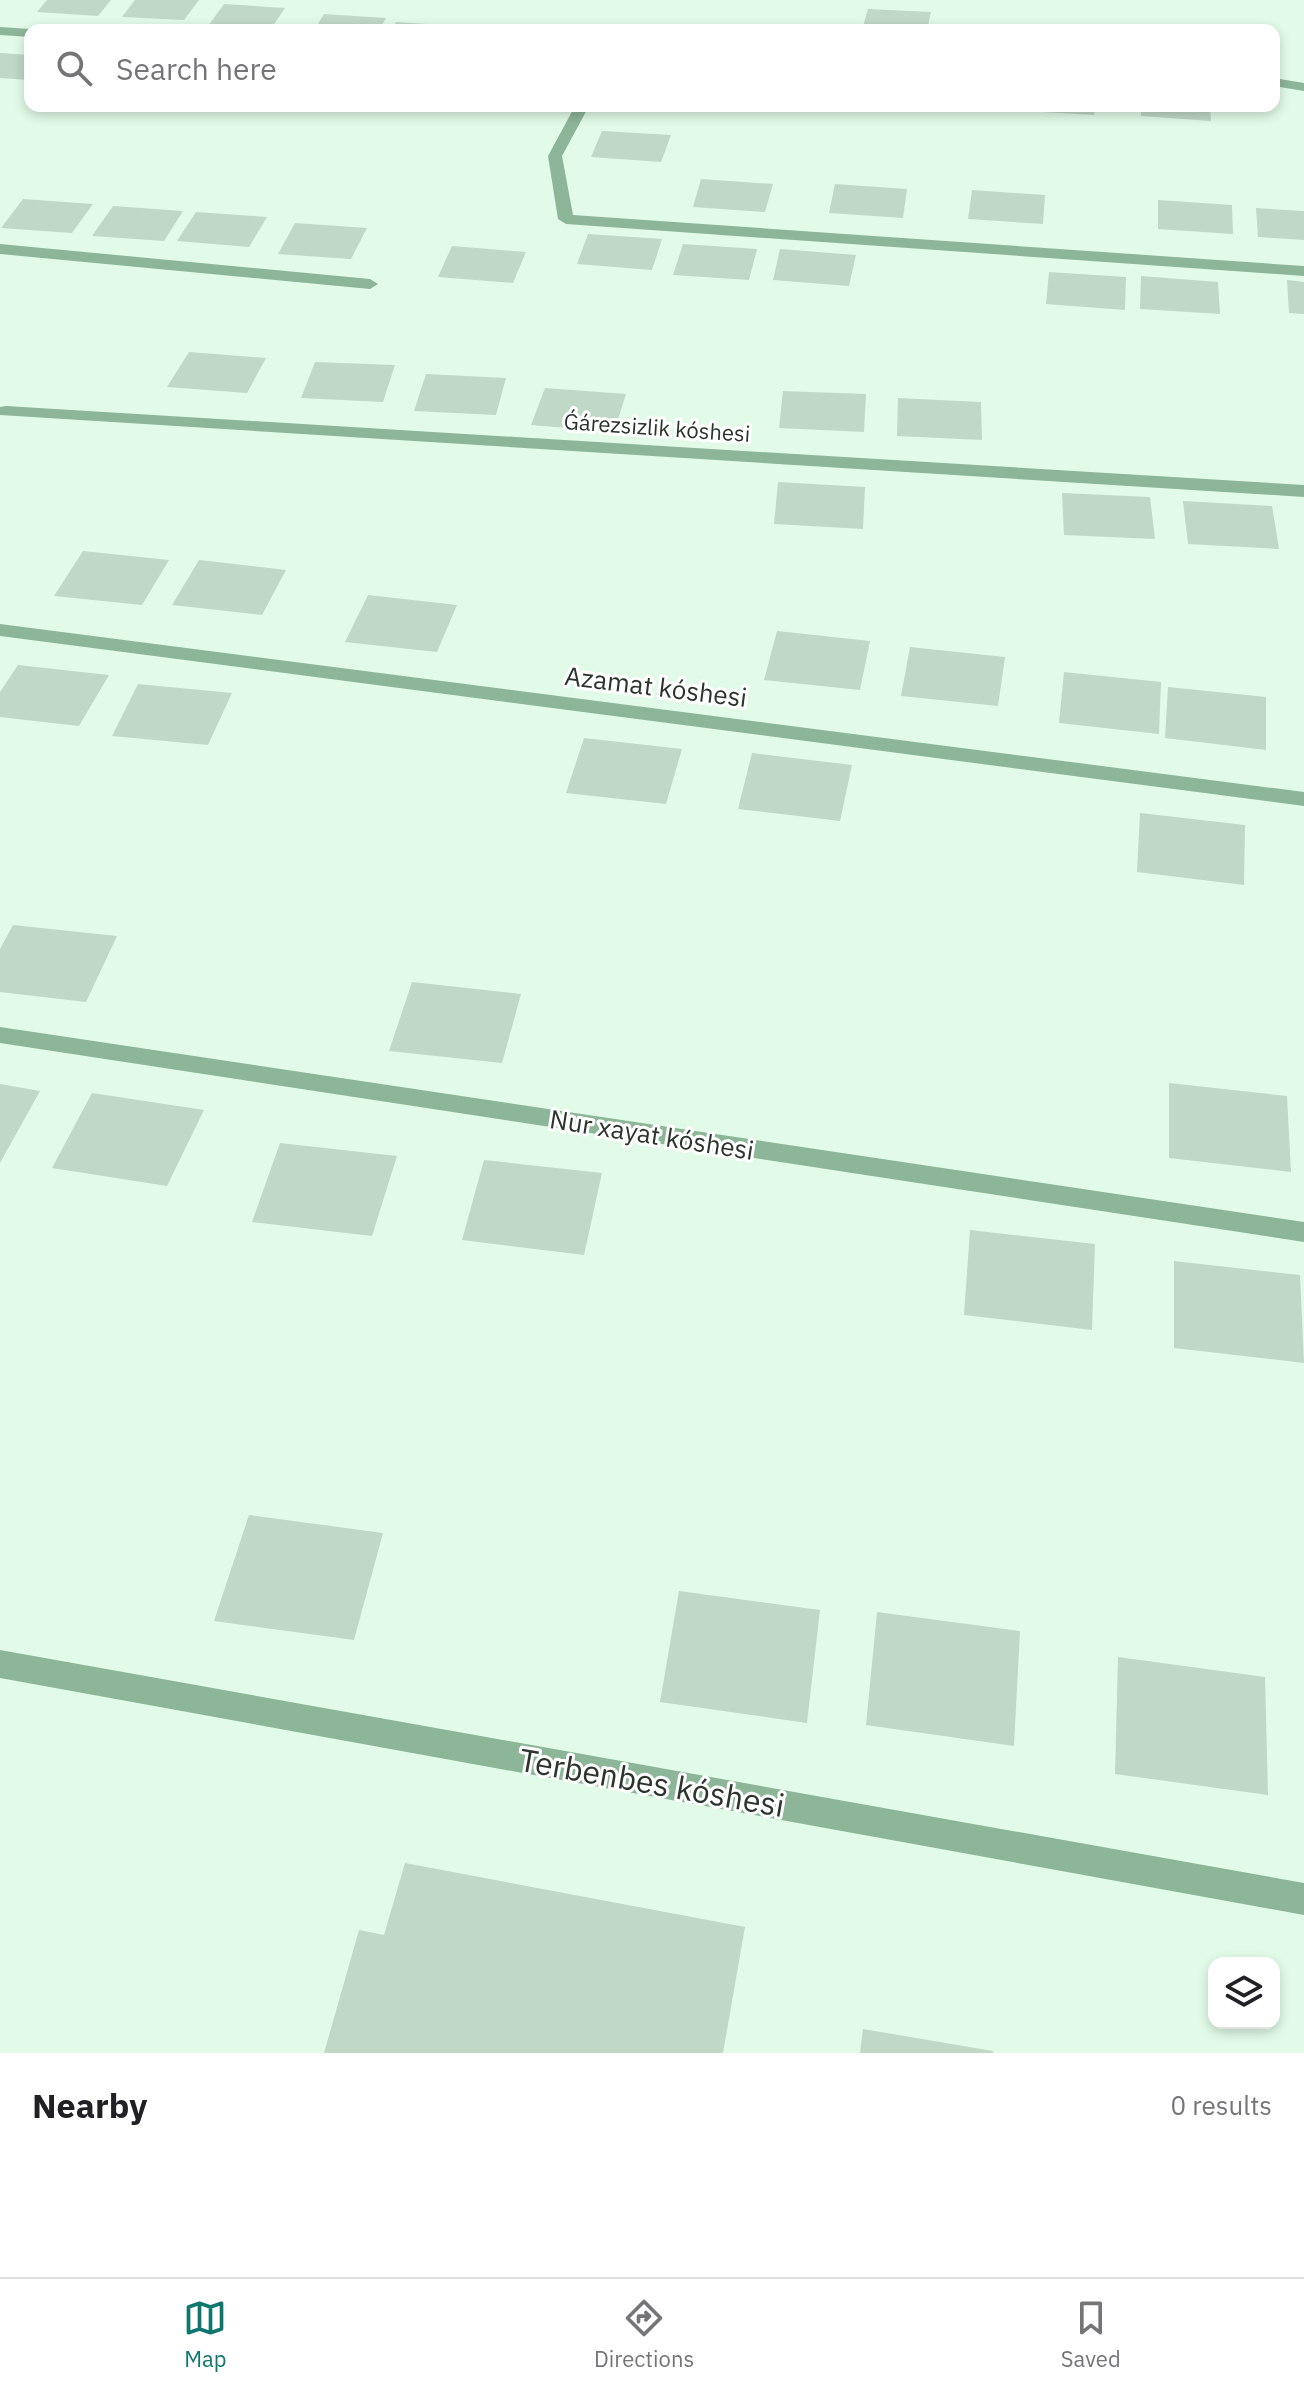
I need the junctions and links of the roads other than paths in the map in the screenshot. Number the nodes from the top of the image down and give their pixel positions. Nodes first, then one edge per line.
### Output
1 (0, 31) edge
2 (24, 33) edge
3 (1280, 83) edge
4 (1304, 87) edge
5 (579, 112) edge
6 (0, 249) edge
7 (1304, 271) edge
8 (370, 284) dead end
9 (6, 411) dead end
10 (1304, 491) edge
11 (0, 630) edge
12 (1304, 799) edge
13 (0, 1035) edge
14 (1304, 1232) edge
15 (0, 1664) edge
16 (1304, 1899) edge

1 - 2 street
3 - 4 street
5 - 7 street
6 - 8 street
9 - 10 street, Ǵárezsizlik kóshesi
11 - 12 street, Azamat kóshesi
13 - 14 street, Nur xayat kóshesi
15 - 16 street, Terbenbes kóshesi

